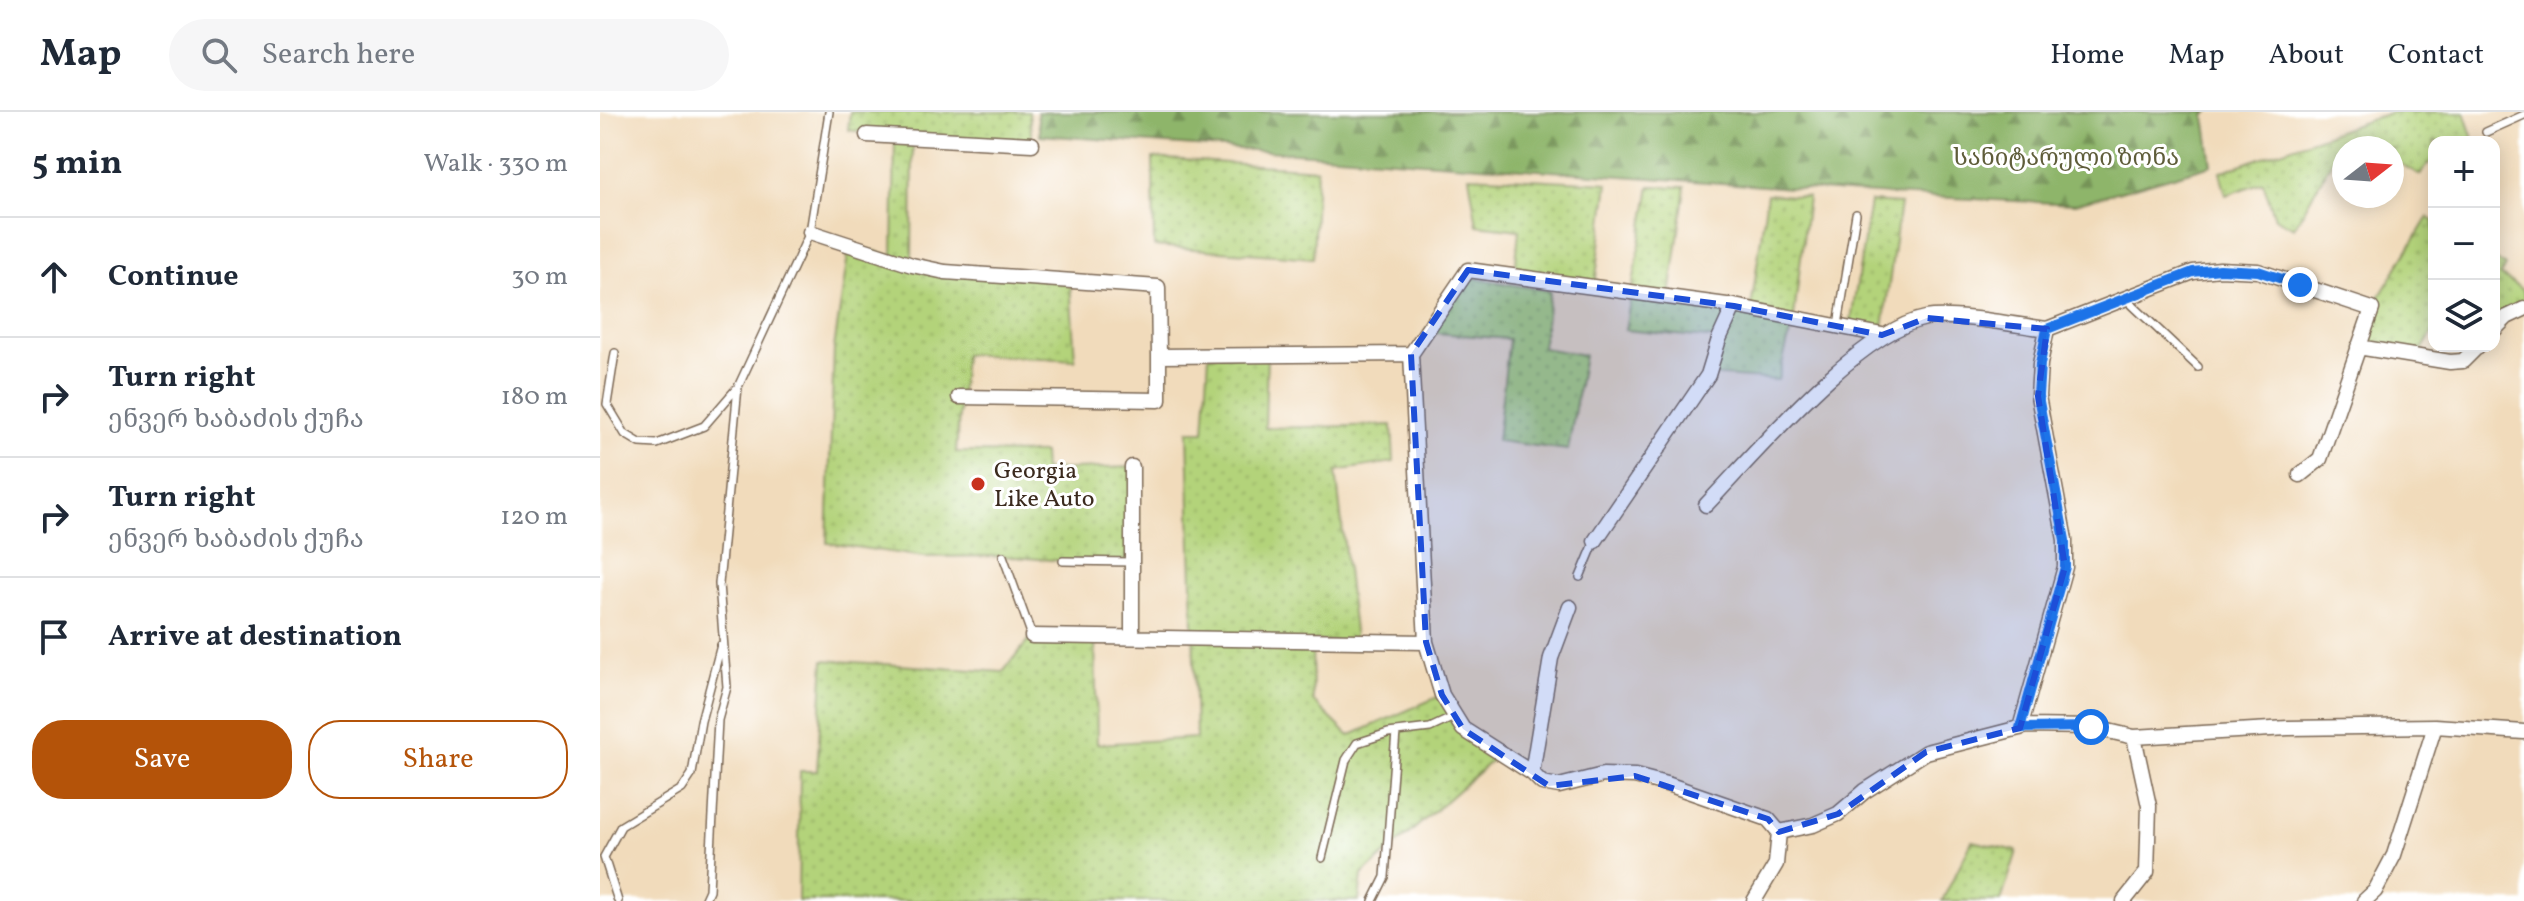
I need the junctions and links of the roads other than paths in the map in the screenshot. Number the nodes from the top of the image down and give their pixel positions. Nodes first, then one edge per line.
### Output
1 (829, 112) edge
2 (2524, 115) edge
3 (2486, 132) dead end
4 (867, 135) dead end
5 (1032, 144) dead end
6 (1856, 214) dead end
7 (810, 232) junction
8 (2126, 299) junction
9 (1734, 306) junction
10 (2524, 309) edge
11 (2500, 324) edge
12 (1838, 325) junction
13 (2047, 329) junction
14 (1882, 335) junction
15 (2358, 347) junction
16 (2472, 352) edge
17 (615, 353) dead end
18 (1411, 354) junction
19 (1159, 356) junction
20 (2198, 367) dead end
21 (738, 387) junction
22 (959, 397) dead end
23 (1132, 467) dead end
24 (2300, 475) dead end
25 (1706, 505) dead end
26 (1595, 541) joint
27 (1003, 556) dead end
28 (1063, 561) dead end
29 (1132, 562) junction
30 (1580, 577) dead end
31 (1570, 607) dead end
32 (1032, 636) joint
33 (1132, 637) junction
34 (723, 639) junction
35 (1426, 642) junction
36 (1456, 716) junction
37 (2435, 726) junction
38 (2020, 728) junction
39 (1396, 732) junction
40 (2524, 732) edge
41 (2134, 737) junction
42 (1532, 773) junction
43 (1779, 832) junction
44 (1322, 858) dead end
45 (618, 901) edge
46 (704, 901) edge
47 (1373, 901) edge
48 (1754, 901) edge
49 (2124, 901) edge
50 (2364, 901) edge

1 - 7 lane
2 - 3 lane
4 - 5 street
6 - 12 lane
7 - 19 street
7 - 21 lane
8 - 13 street
8 - 15 street
8 - 20 lane
9 - 12 street
9 - 18 street
9 - 26 street
10 - 11 street
12 - 14 street
13 - 14 street
13 - 38 street
14 - 25 street
15 - 16 street
15 - 24 street
17 - 21 lane
18 - 19 street
18 - 35 street
19 - 22 street
21 - 34 lane
23 - 29 street
26 - 30 lane
27 - 32 lane
28 - 29 lane
29 - 33 street
31 - 42 street
32 - 33 street
33 - 35 street
34 - 45 lane
34 - 46 lane
35 - 36 street
36 - 39 lane
36 - 42 street
37 - 40 street
37 - 41 street
37 - 50 street
38 - 41 street
38 - 43 street
39 - 44 lane
39 - 47 lane
41 - 49 street
42 - 43 street
43 - 48 street

